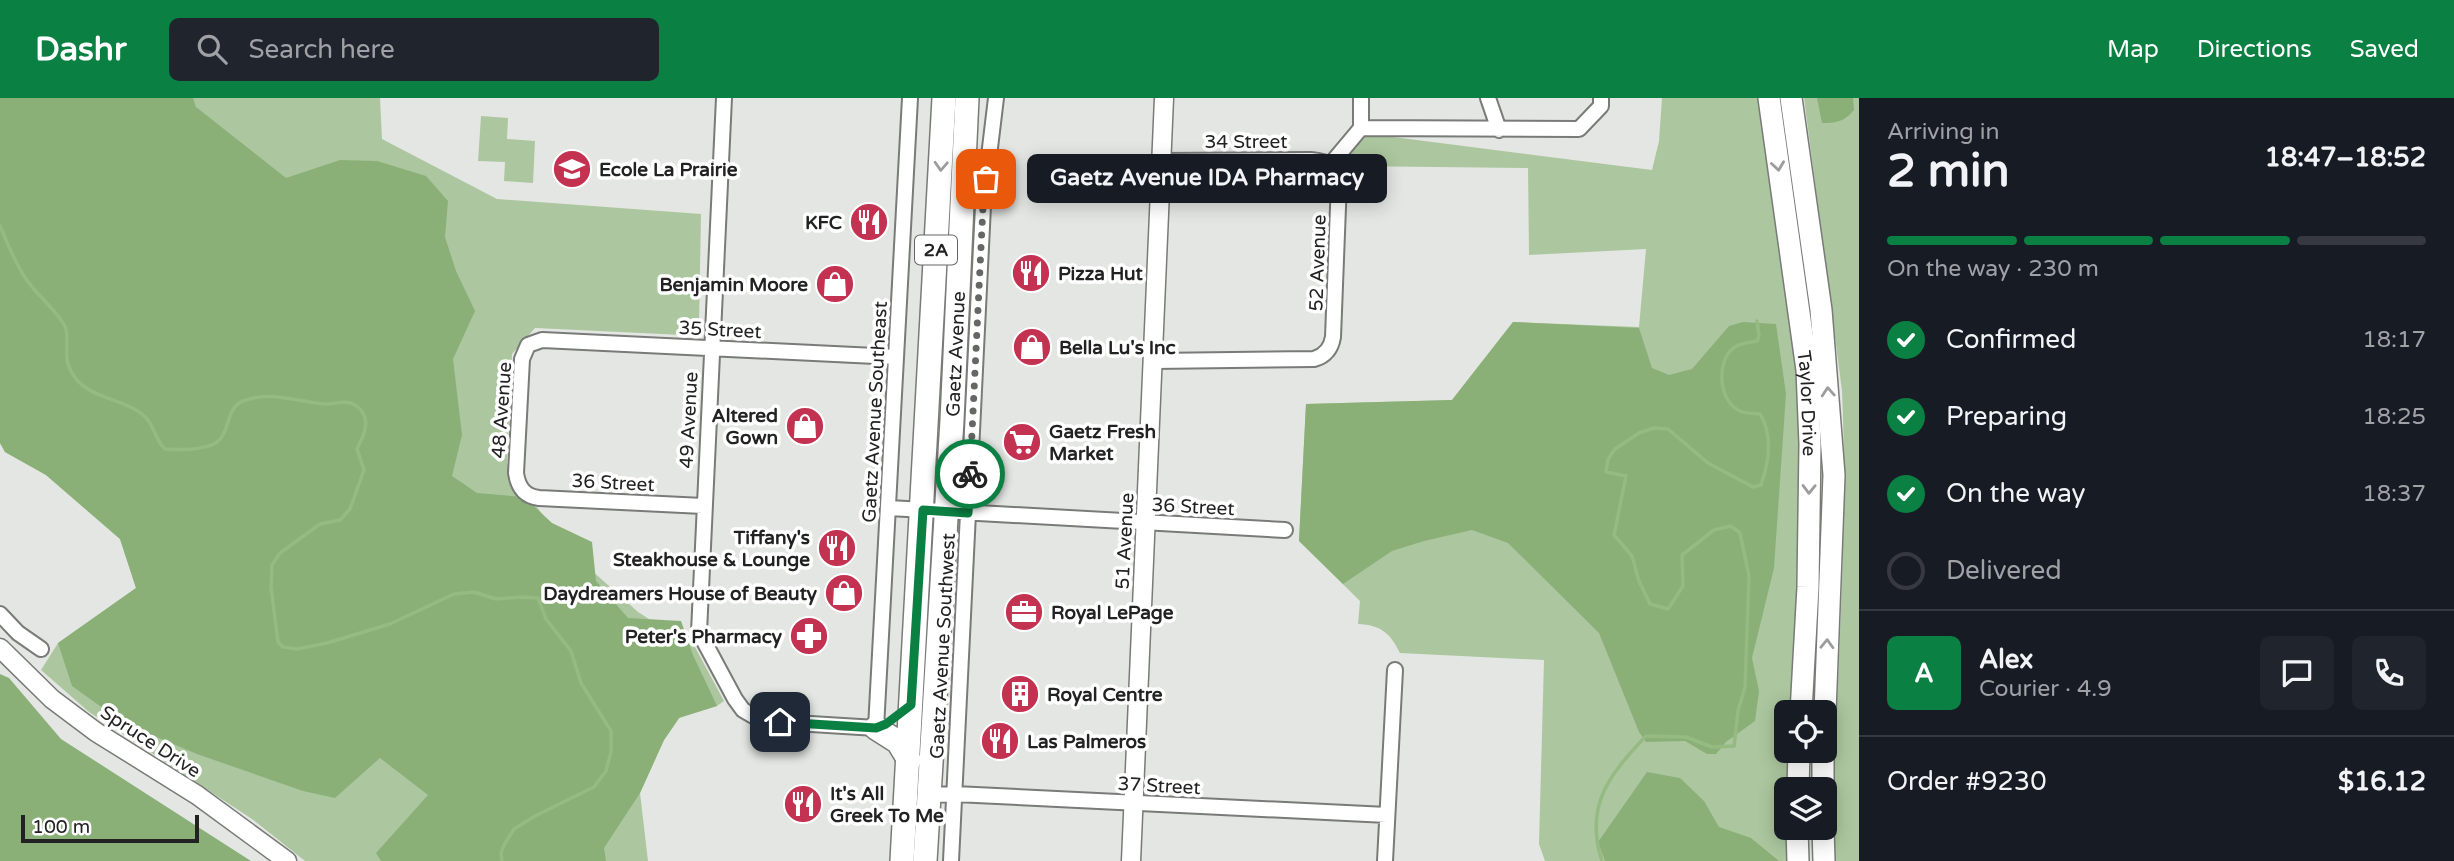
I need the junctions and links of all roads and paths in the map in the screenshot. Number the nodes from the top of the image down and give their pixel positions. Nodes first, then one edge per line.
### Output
1 (724, 98) edge
2 (910, 98) edge
3 (944, 98) edge
4 (967, 98) edge
5 (996, 98) edge
6 (1164, 98) edge
7 (1361, 98) edge
8 (1489, 98) edge
9 (1601, 98) edge
10 (1769, 98) edge
11 (1791, 98) edge
12 (1361, 128) junction
13 (1499, 130) junction
14 (1162, 161) junction
15 (1329, 164) junction
16 (542, 340) joint
17 (712, 348) junction
18 (896, 357) junction
19 (1153, 360) junction
20 (523, 491) joint
21 (703, 506) junction
22 (889, 508) junction
23 (923, 510) junction
24 (957, 512) junction
25 (1146, 523) junction
26 (1285, 530) dead end
27 (0, 614) edge
28 (0, 648) edge
29 (41, 649) dead end
30 (1395, 670) dead end
31 (1802, 700) edge
32 (1825, 700) edge
33 (911, 705) junction
34 (876, 728) junction
35 (909, 760) junction
36 (955, 794) junction
37 (929, 795) junction
38 (1133, 803) junction
39 (1387, 815) junction
40 (1797, 840) edge
41 (1823, 840) edge
42 (287, 861) edge
43 (902, 861) edge
44 (925, 861) edge
45 (951, 861) edge
46 (1131, 861) edge
47 (1385, 861) edge
48 (1798, 861) edge
49 (1824, 861) edge

1 - 17 street, 49 Avenue
2 - 18 street, Gaetz Avenue Southeast
3 -> 23 main road, Gaetz Avenue / 2A
4 - 24 main road, Gaetz Avenue / 2A
5 - 24 street, Gaetz Avenue Southwest
6 - 14 street, 51 Avenue
7 - 12 street
8 - 13 street
9 - 13 street
10 -> 31 main road, Taylor Drive
32 -> 11 main road, Taylor Drive
12 - 13 street
12 - 15 street
14 - 15 street, 34 Street
14 - 19 street, 51 Avenue
15 - 19 street, 52 Avenue
16 - 17 street, 35 Street
16 - 20 street, 48 Avenue
17 - 18 street, 35 Street
17 - 21 street, 49 Avenue
18 - 22 street, Gaetz Avenue Southeast
19 - 25 street, 51 Avenue
20 - 21 street, 36 Street
21 - 34 street, 49 Avenue
22 - 23 street, 36 Street
22 - 34 street, Gaetz Avenue Southeast
23 - 24 street, 36 Street
23 - 33 main road, Gaetz Avenue / 2A
24 - 25 street, 36 Street
24 - 36 street, Gaetz Avenue Southwest
24 - 37 main road, Gaetz Avenue / 2A
25 - 26 street, 36 Street
25 - 38 street, 51 Avenue
27 - 29 street
28 - 42 street, Spruce Drive
30 - 39 street
33 - 34 main road
33 - 35 main road, Gaetz Avenue / 2A
34 - 35 main road
35 - 43 main road, Gaetz Avenue / 2A
36 - 37 street, 37 Street
36 - 38 street, 37 Street
36 - 45 street, Gaetz Avenue Southwest
37 - 44 main road, Gaetz Avenue / 2A
38 - 39 street, 37 Street
38 - 46 street, 51 Avenue
39 - 47 street
40 - 48 main road
41 - 49 main road

